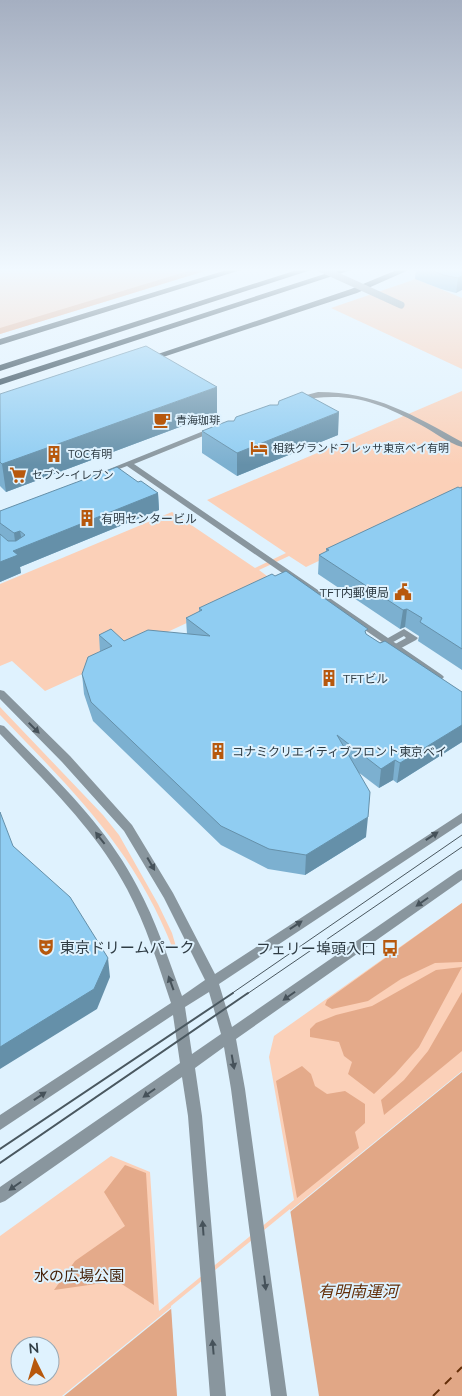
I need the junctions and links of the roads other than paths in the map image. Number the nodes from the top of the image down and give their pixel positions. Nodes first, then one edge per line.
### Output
1 (26, 334) edge
2 (108, 334) edge
3 (158, 334) edge
4 (224, 334) edge
5 (0, 342) edge
6 (7, 361) edge
7 (140, 362) edge
8 (0, 368) edge
9 (33, 375) junction
10 (0, 382) edge
11 (0, 390) edge
12 (289, 401) edge
13 (222, 427) edge
14 (462, 444) edge
15 (129, 464) junction
16 (99, 475) edge
17 (446, 682) edge
18 (0, 694) edge
19 (0, 728) edge
20 (462, 817) edge
21 (462, 874) edge
22 (212, 981) junction
23 (178, 1004) junction
24 (229, 1038) junction
25 (189, 1065) junction
26 (0, 1123) edge
27 (0, 1196) edge
28 (218, 1396) edge
29 (279, 1396) edge

1 - 5 highway
2 - 6 highway
3 - 9 highway
4 - 7 highway
6 - 8 highway
9 - 10 highway
9 - 11 highway
12 - 14 street
13 - 15 street
15 - 16 street
15 - 17 street
18 -> 22 street
23 -> 19 street
22 -> 20 street
21 -> 24 street
22 - 23 street
22 - 24 street
23 - 25 street
26 -> 23 street
24 - 25 street
24 -> 29 street
25 -> 27 street
28 -> 25 street

